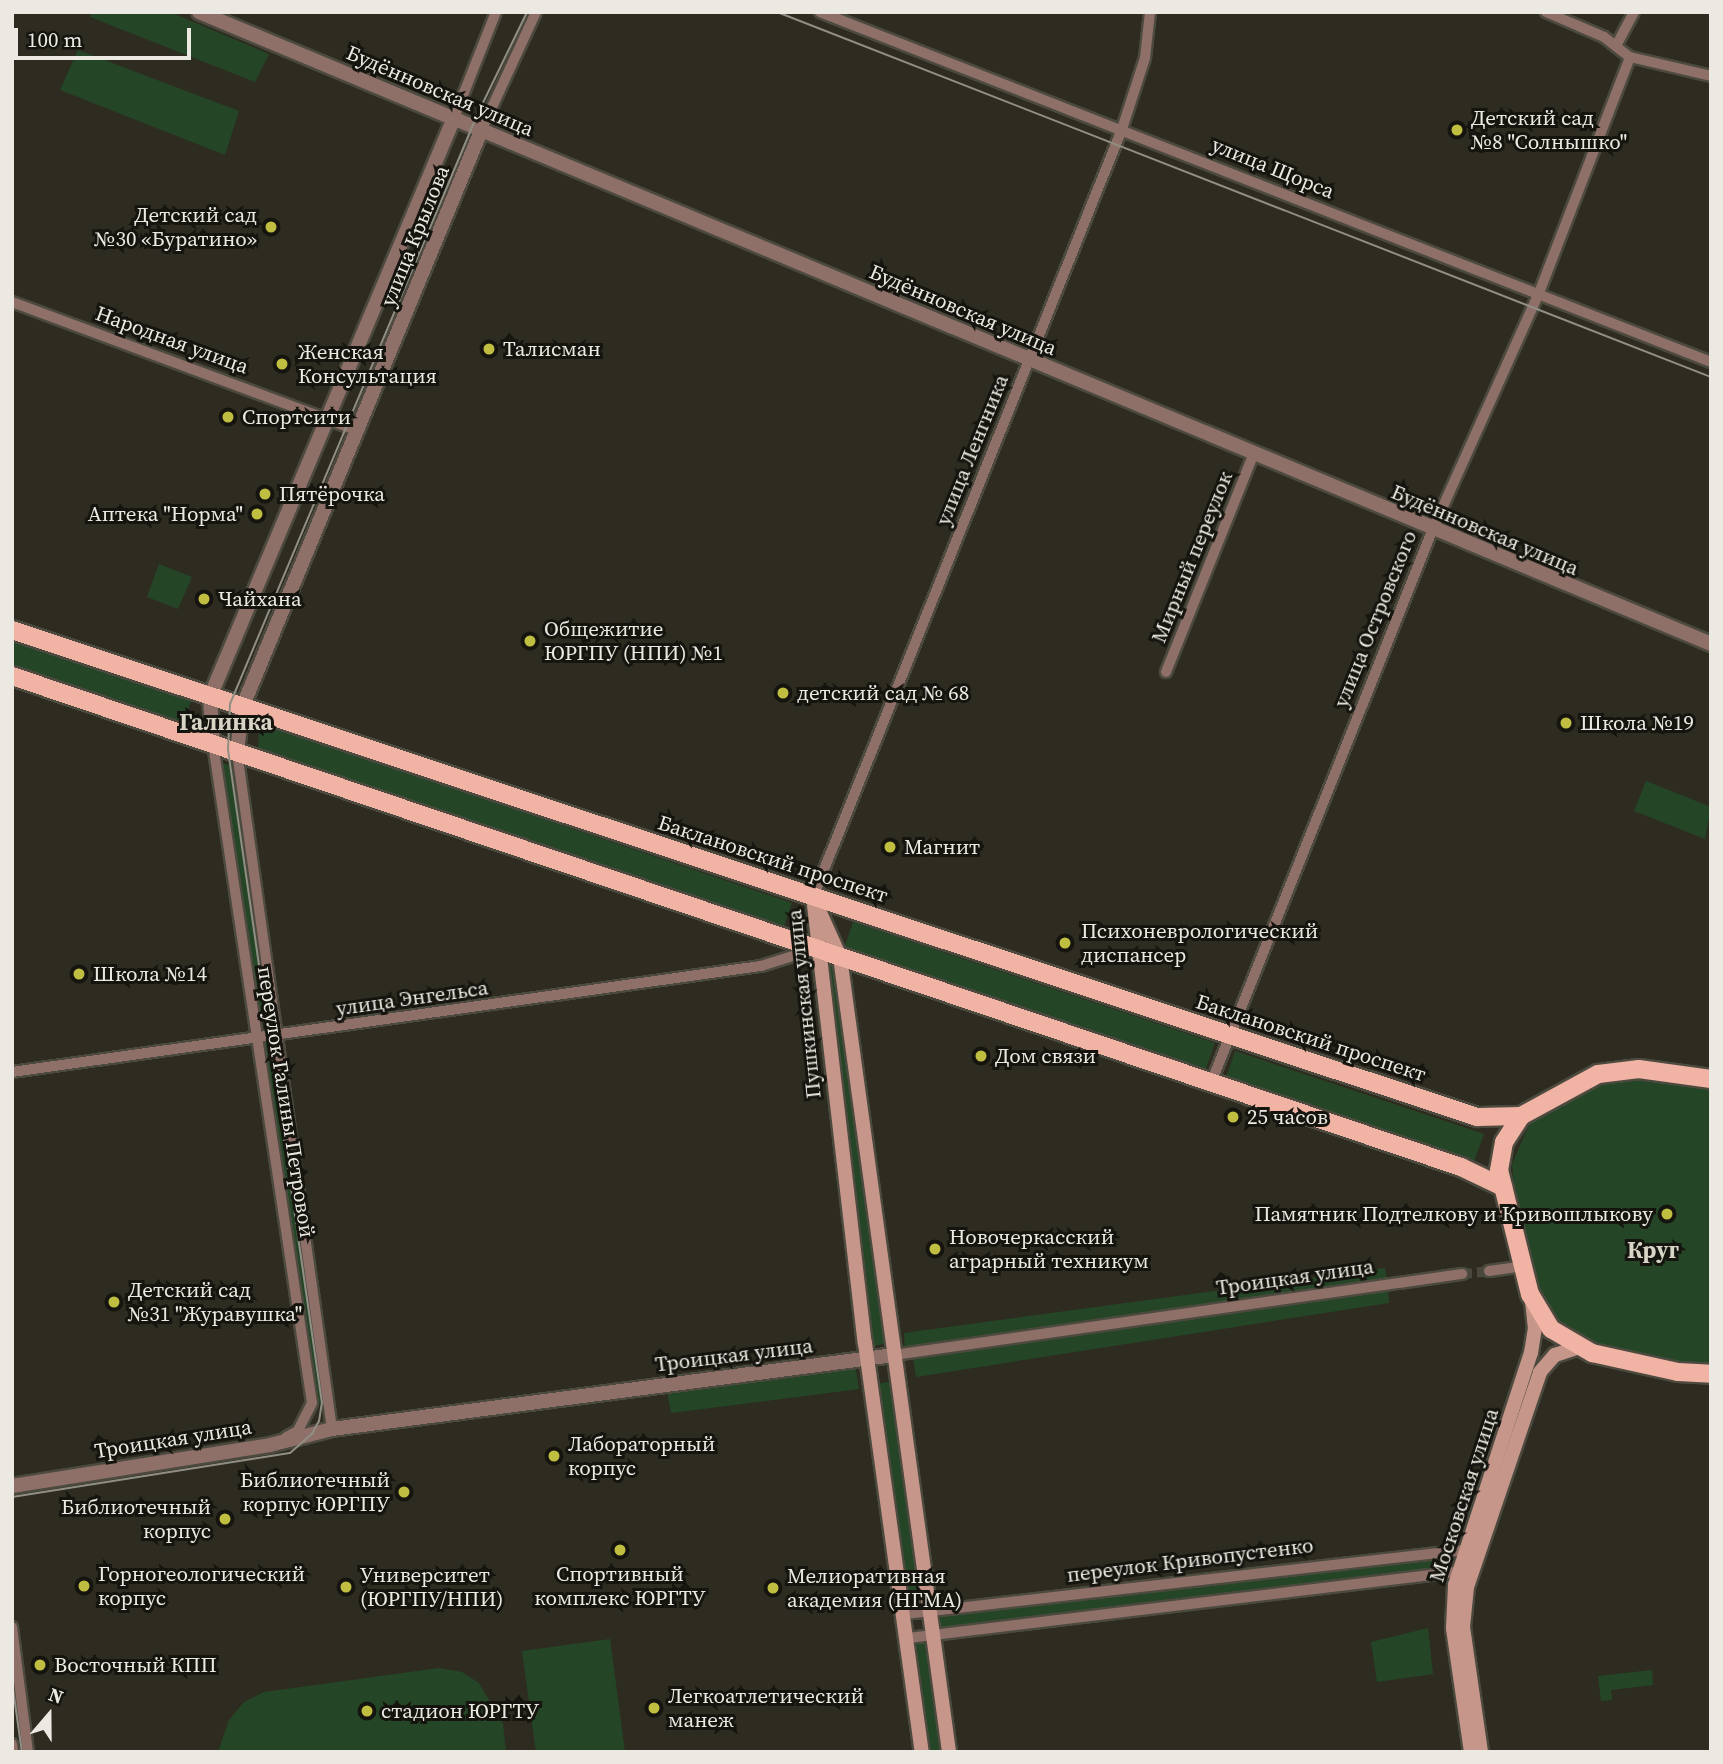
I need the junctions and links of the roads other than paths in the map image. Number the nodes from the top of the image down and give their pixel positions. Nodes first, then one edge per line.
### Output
1 (199, 12) edge
2 (496, 12) edge
3 (536, 12) edge
4 (820, 12) edge
5 (1150, 12) edge
6 (1546, 12) edge
7 (1634, 12) edge
8 (1616, 46) junction
9 (1630, 57) junction
10 (1711, 76) edge
11 (454, 118) junction
12 (1122, 129) junction
13 (481, 131) junction
14 (1539, 293) junction
15 (12, 302) edge
16 (1028, 361) junction
17 (1711, 362) edge
18 (330, 417) junction
19 (357, 430) junction
20 (1253, 456) junction
21 (1432, 531) junction
22 (12, 630) edge
23 (1711, 645) edge
24 (1166, 672) dead end
25 (12, 676) edge
26 (210, 697) junction
27 (243, 708) junction
28 (213, 744) junction
29 (237, 752) junction
30 (813, 897) junction
31 (816, 949) junction
32 (840, 957) junction
33 (1227, 1035) junction
34 (279, 1037) junction
35 (257, 1040) junction
36 (12, 1072) edge
37 (1711, 1079) edge
38 (1210, 1083) junction
39 (1521, 1116) junction
40 (1503, 1187) junction
41 (1524, 1266) junction
42 (1489, 1271) tunnel mouth
43 (1462, 1275) tunnel mouth
44 (1530, 1294) junction
45 (1577, 1348) junction
46 (894, 1355) junction
47 (867, 1359) junction
48 (1711, 1374) edge
49 (332, 1429) junction
50 (270, 1445) junction
51 (12, 1486) edge
52 (1472, 1549) junction
53 (1465, 1572) junction
54 (930, 1610) junction
55 (905, 1614) junction
56 (12, 1627) edge
57 (934, 1634) junction
58 (908, 1638) junction
59 (12, 1744) edge
60 (13, 1752) edge
61 (28, 1752) edge
62 (922, 1752) edge
63 (949, 1752) edge
64 (1471, 1752) edge
65 (1481, 1752) edge

1 - 11 street, Будённовская улица
2 - 11 street, улица Крылова
3 - 13 street, улица Крылова
4 - 12 street, улица Щорса
5 - 12 street, улица Ленгника
6 - 8 street
7 - 8 street
8 - 9 street
9 - 10 street
9 - 14 street, улица Островского
11 - 13 street, Будённовская улица
11 - 18 street, улица Крылова
12 - 14 street, улица Щорса
12 - 16 street, улица Ленгника
13 - 16 street, Будённовская улица
13 - 19 street, улица Крылова
14 - 17 street, улица Щорса
14 - 21 street, улица Островского
15 - 18 street, Народная улица
16 - 20 street, Будённовская улица
16 - 30 street, улица Ленгника
18 - 19 street, Народная улица
18 - 26 street, улица Крылова
19 - 27 street, улица Крылова
20 - 21 street, Будённовская улица
20 - 24 street, Мирный переулок
21 - 23 street, Будённовская улица
21 - 33 street, улица Островского
22 - 26 main road, Баклановский проспект
25 - 28 main road
26 - 27 main road, Баклановский проспект
26 - 28 street, улица Крылова
27 - 29 street, улица Крылова
27 - 30 main road, Баклановский проспект
28 - 29 main road
28 - 35 street, переулок Галины Петровой
29 - 31 main road
29 - 34 street, переулок Галины Петровой
30 - 31 main road, Пушкинская улица
30 - 32 main road, Пушкинская улица
30 - 33 main road, Баклановский проспект
31 - 32 main road
31 - 34 street, улица Энгельса
31 - 47 main road, Пушкинская улица
32 - 38 main road
32 - 46 main road, Пушкинская улица
33 - 38 street, улица Островского
33 - 39 main road, Баклановский проспект
34 - 35 street, улица Энгельса
34 - 49 street, переулок Галины Петровой
35 - 36 street, улица Энгельса
35 - 50 street, переулок Галины Петровой
37 - 39 main road
38 - 40 main road
39 - 40 main road
40 - 41 main road
41 - 42 street
41 - 44 main road
43 - 46 street, Троицкая улица
44 - 45 main road
44 - 52 main road, Московская улица
45 - 48 main road
45 - 52 main road, Московская улица
46 - 47 street, Троицкая улица
46 - 54 main road, Пушкинская улица
47 - 49 street, Троицкая улица
47 - 55 main road, Пушкинская улица
49 - 50 street, Троицкая улица
50 - 51 street, Троицкая улица
52 - 53 main road, Московская улица
52 - 54 street, переулок Кривопустенко
53 - 57 street, переулок Кривопустенко
53 - 64 main road, Московская улица
53 - 65 main road, Московская улица
54 - 55 street, переулок Кривопустенко
54 - 57 main road, Пушкинская улица
55 - 58 main road, Пушкинская улица
56 - 61 street
57 - 58 street, переулок Кривопустенко
57 - 63 main road, Пушкинская улица
58 - 62 main road, Пушкинская улица
59 - 60 street

